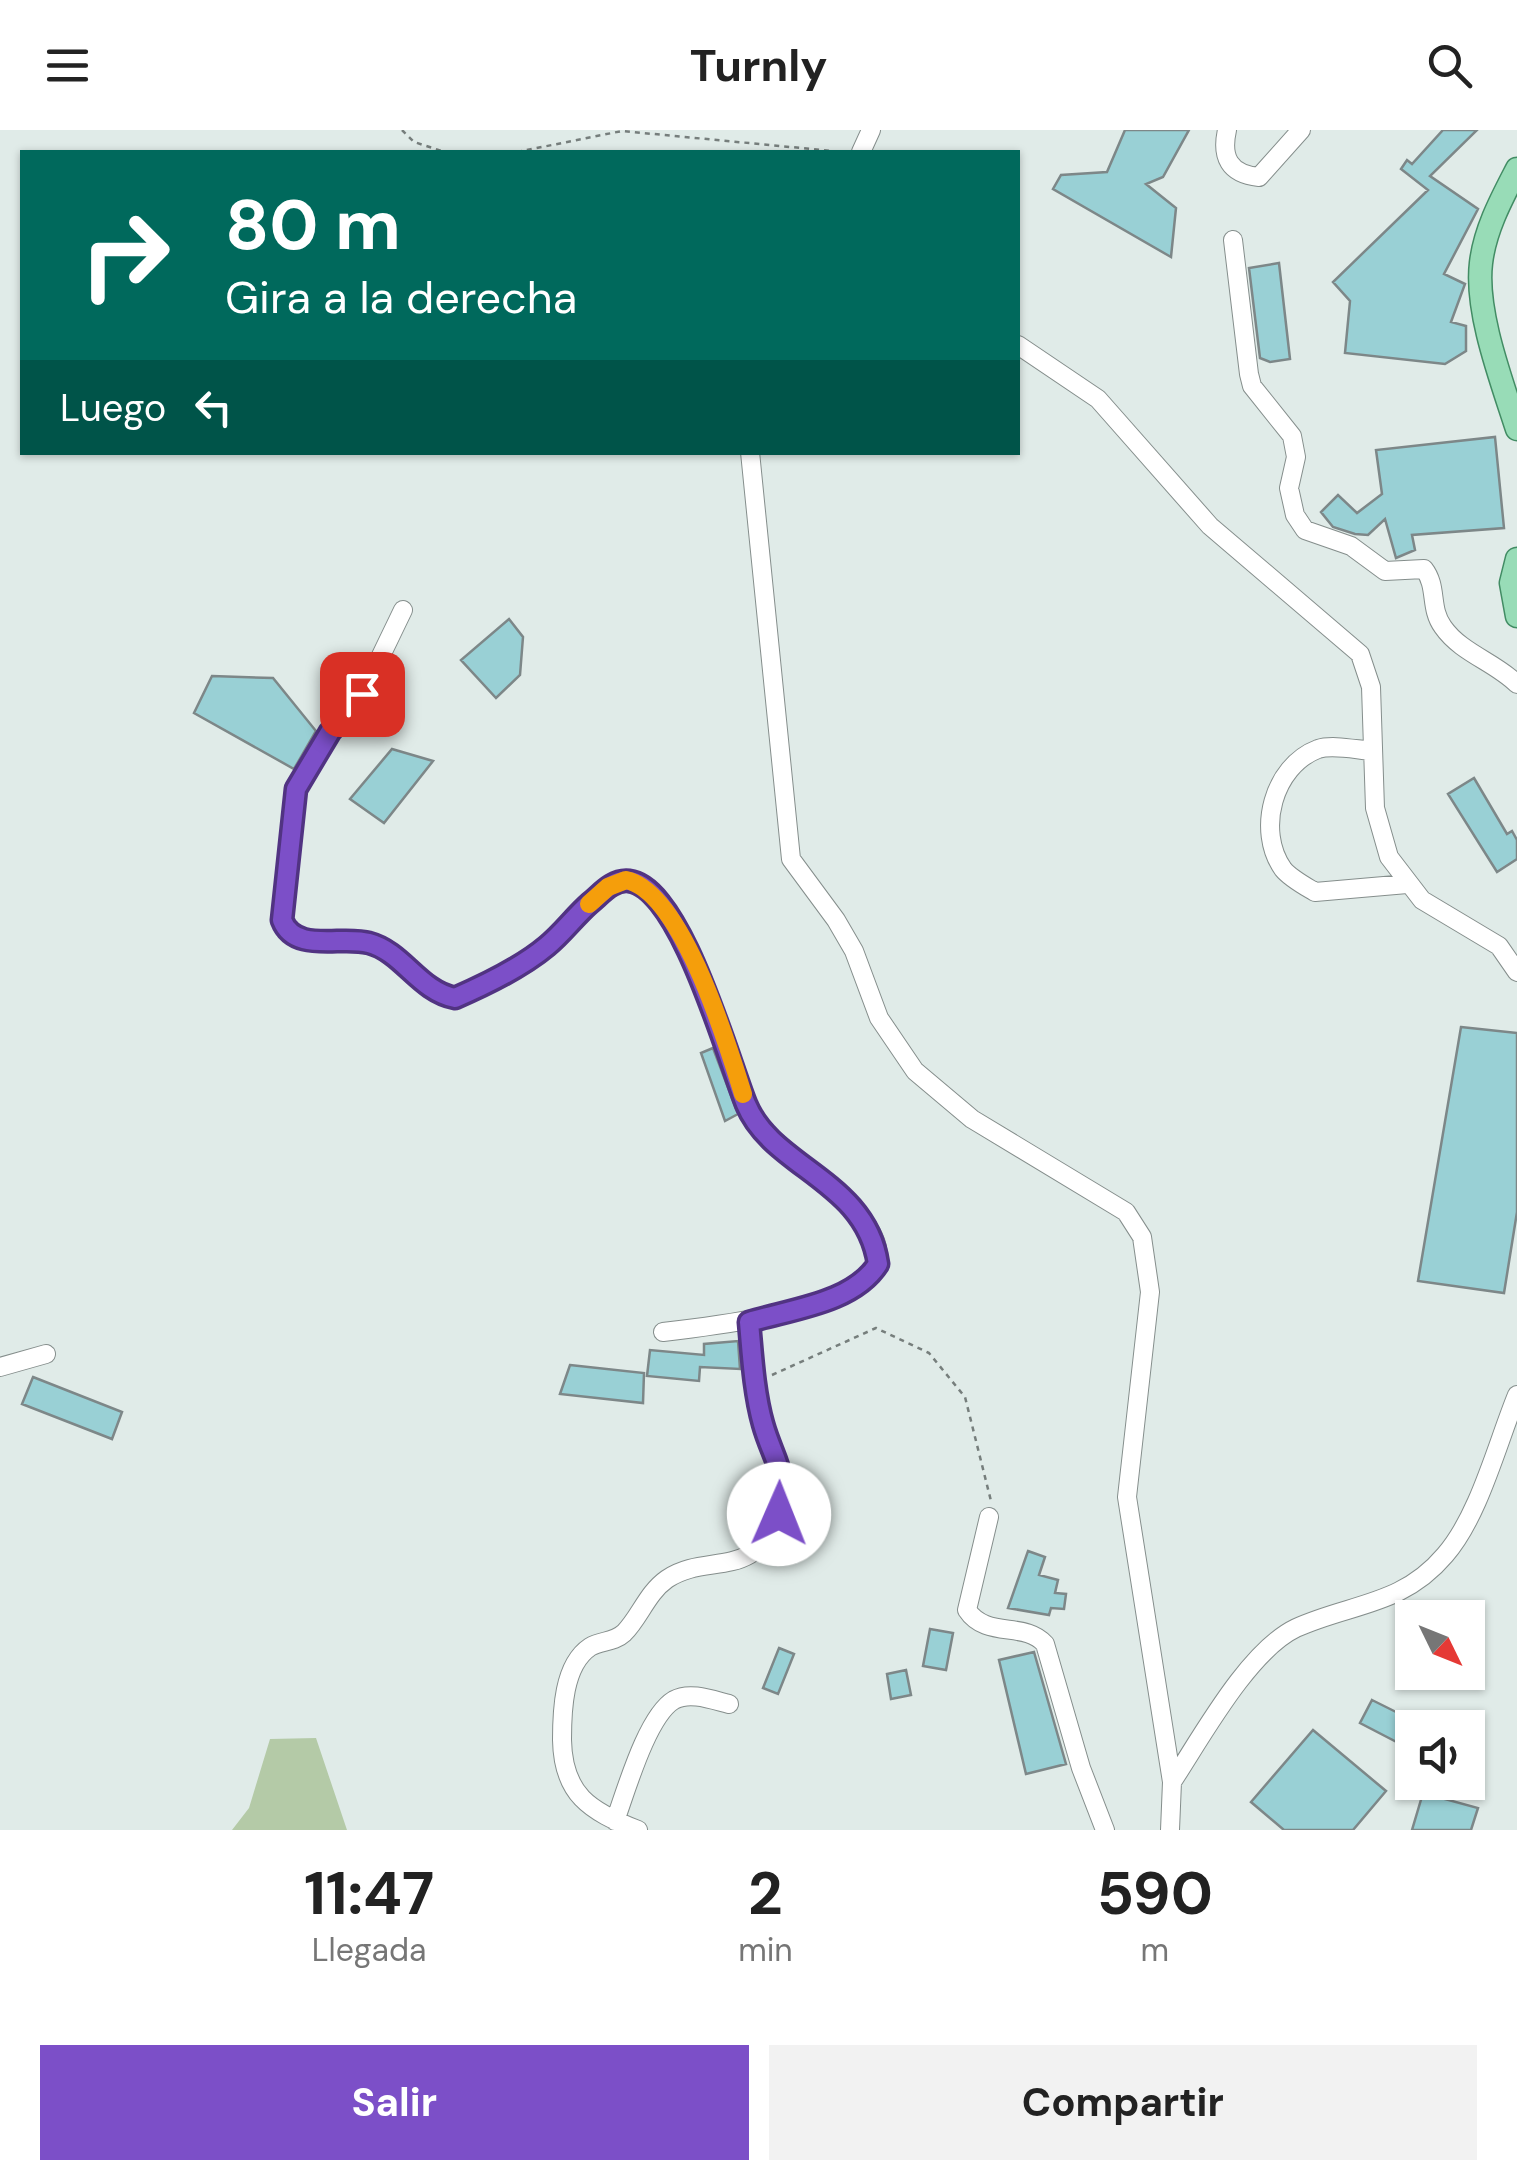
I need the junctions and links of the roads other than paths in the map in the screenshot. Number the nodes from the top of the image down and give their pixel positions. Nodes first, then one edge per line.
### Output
1 (1228, 130) edge
2 (1301, 130) edge
3 (1517, 169) edge
4 (1233, 240) dead end
5 (1020, 347) edge
6 (1517, 429) edge
7 (750, 455) edge
8 (1517, 560) edge
9 (402, 610) dead end
10 (1517, 616) edge
11 (1517, 684) edge
12 (1373, 751) junction
13 (1407, 884) junction
14 (1517, 972) edge
15 (749, 1322) junction
16 (663, 1332) dead end
17 (46, 1354) dead end
18 (0, 1367) edge
19 (1517, 1395) edge
20 (989, 1517) road end
21 (729, 1704) dead end
22 (1172, 1782) junction
23 (615, 1821) junction
24 (638, 1830) edge
25 (1106, 1830) edge
26 (1170, 1830) edge

1 - 2 street
3 - 6 main road
4 - 11 street
5 - 12 street
7 - 22 street
8 - 10 main road
9 - 15 street
12 - 13 street
12 - 13 street
13 - 14 street
15 - 16 street
15 - 23 street
17 - 18 street
19 - 22 street
20 - 25 street
21 - 23 street
22 - 26 street
23 - 24 street

